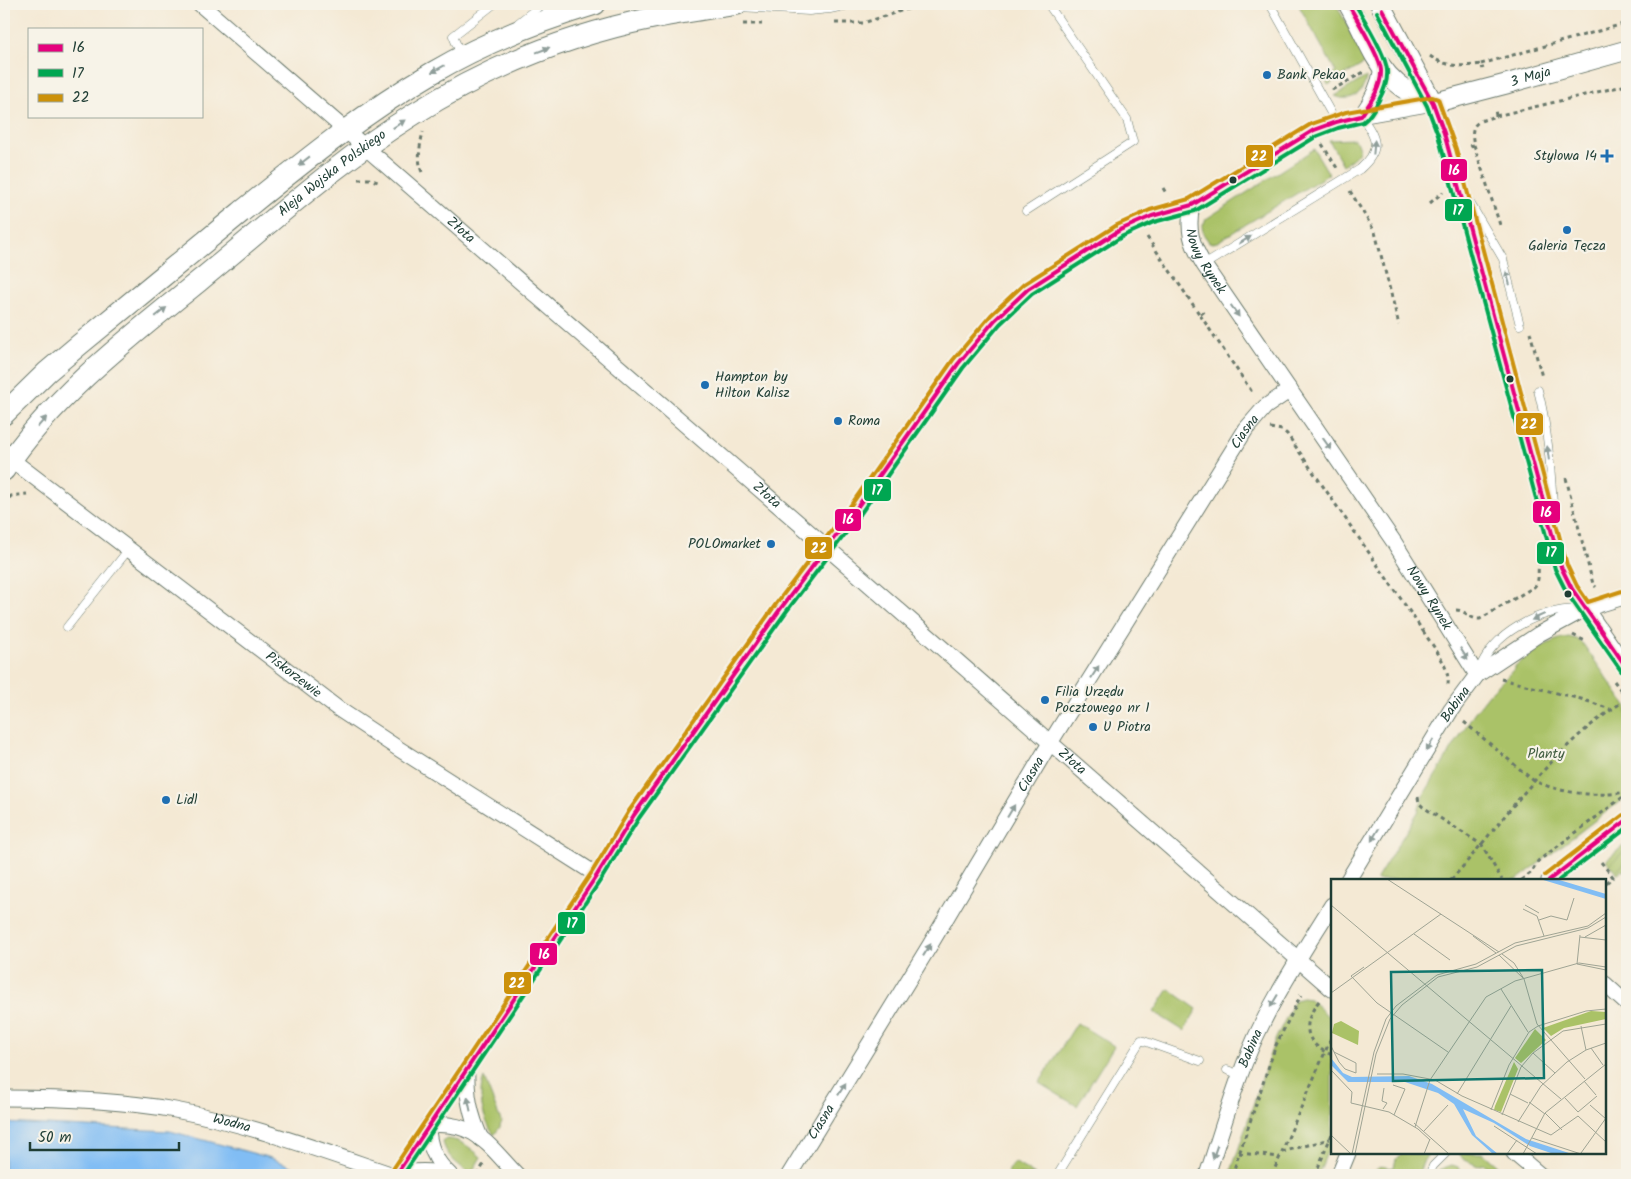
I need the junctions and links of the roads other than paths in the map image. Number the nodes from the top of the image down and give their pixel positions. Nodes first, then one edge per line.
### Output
1 (200, 4) edge
2 (494, 4) edge
3 (542, 4) edge
4 (596, 4) edge
5 (852, 4) edge
6 (1048, 4) edge
7 (1270, 4) edge
8 (1348, 4) edge
9 (1380, 4) edge
10 (731, 11) edge
11 (497, 40) junction
12 (1627, 50) edge
13 (462, 56) junction
14 (1374, 70) junction
15 (1433, 103) junction
16 (1361, 116) junction
17 (1336, 122) junction
18 (346, 129) junction
19 (366, 147) junction
20 (1458, 184) junction
21 (1192, 205) junction
22 (1026, 211) dead end
23 (1204, 265) junction
24 (1524, 326) road end
25 (1290, 390) junction
26 (1538, 390) dead end
27 (4, 414) edge
28 (6, 461) edge
29 (828, 548) junction
30 (129, 549) junction
31 (1551, 556) junction
32 (1627, 596) edge
33 (1586, 609) junction
34 (68, 627) dead end
35 (1627, 668) edge
36 (1477, 676) junction
37 (1050, 743) junction
38 (1627, 820) edge
39 (598, 875) junction
40 (1349, 879) edge
41 (1550, 879) edge
42 (1331, 907) edge
43 (1299, 959) junction
44 (1606, 985) edge
45 (1331, 988) edge
46 (1627, 1004) edge
47 (1200, 1061) dead end
48 (467, 1067) junction
49 (4, 1098) edge
50 (428, 1125) junction
51 (481, 1139) junction
52 (1348, 1154) edge
53 (1445, 1154) edge
54 (1515, 1154) edge
55 (1532, 1171) edge
56 (1058, 1174) edge
57 (396, 1175) edge
58 (449, 1175) edge
59 (517, 1175) edge
60 (789, 1175) edge
61 (1207, 1175) edge
62 (1339, 1175) edge
63 (1429, 1175) edge

1 - 18 street, Złota
2 - 13 lane
3 - 11 lane
4 - 11 main road, Aleja Wojska Polskiego
5 - 10 lane
6 - 22 lane
7 - 17 lane
8 - 14 street
9 - 15 street
19 -> 10 main road, Aleja Wojska Polskiego
11 - 13 main road, Aleja Wojska Polskiego
12 - 15 street, 3 Maja
13 -> 18 main road, Aleja Wojska Polskiego
14 - 15 street
14 - 16 street
15 - 16 street, Nowy Rynek
15 - 20 street
16 - 17 street, Nowy Rynek
23 -> 16 lane
17 - 21 street, Nowy Rynek
18 - 19 street, Złota
18 -> 27 main road, Aleja Wojska Polskiego
28 -> 19 main road, Aleja Wojska Polskiego
19 - 29 street, Złota
24 -> 20 lane
20 - 31 street
21 - 23 street, Nowy Rynek
21 - 29 street
23 -> 25 street, Nowy Rynek
25 -> 36 street, Nowy Rynek
37 -> 25 street, Ciasna
31 -> 26 lane
28 - 30 street, Piskorzewie
29 - 37 street, Złota
29 - 39 street
30 - 34 lane
30 - 39 street, Piskorzewie
31 - 33 street
32 - 33 street, Babina
33 - 35 street
33 -> 36 street, Babina
36 -> 40 street, Babina
37 - 43 street, Złota
60 -> 37 street, Ciasna
38 - 41 street
39 - 48 street
42 - 43 street, Babina
43 - 45 street, Złota
43 -> 61 street, Babina
44 - 46 street
47 - 56 lane
48 - 50 street
51 -> 48 street
49 - 57 street, Wodna
50 - 51 street
50 - 57 street
50 - 58 street, Wodna
51 - 59 street
52 - 62 street
53 - 63 lane
54 - 55 street
57 - 58 street, Wodna

